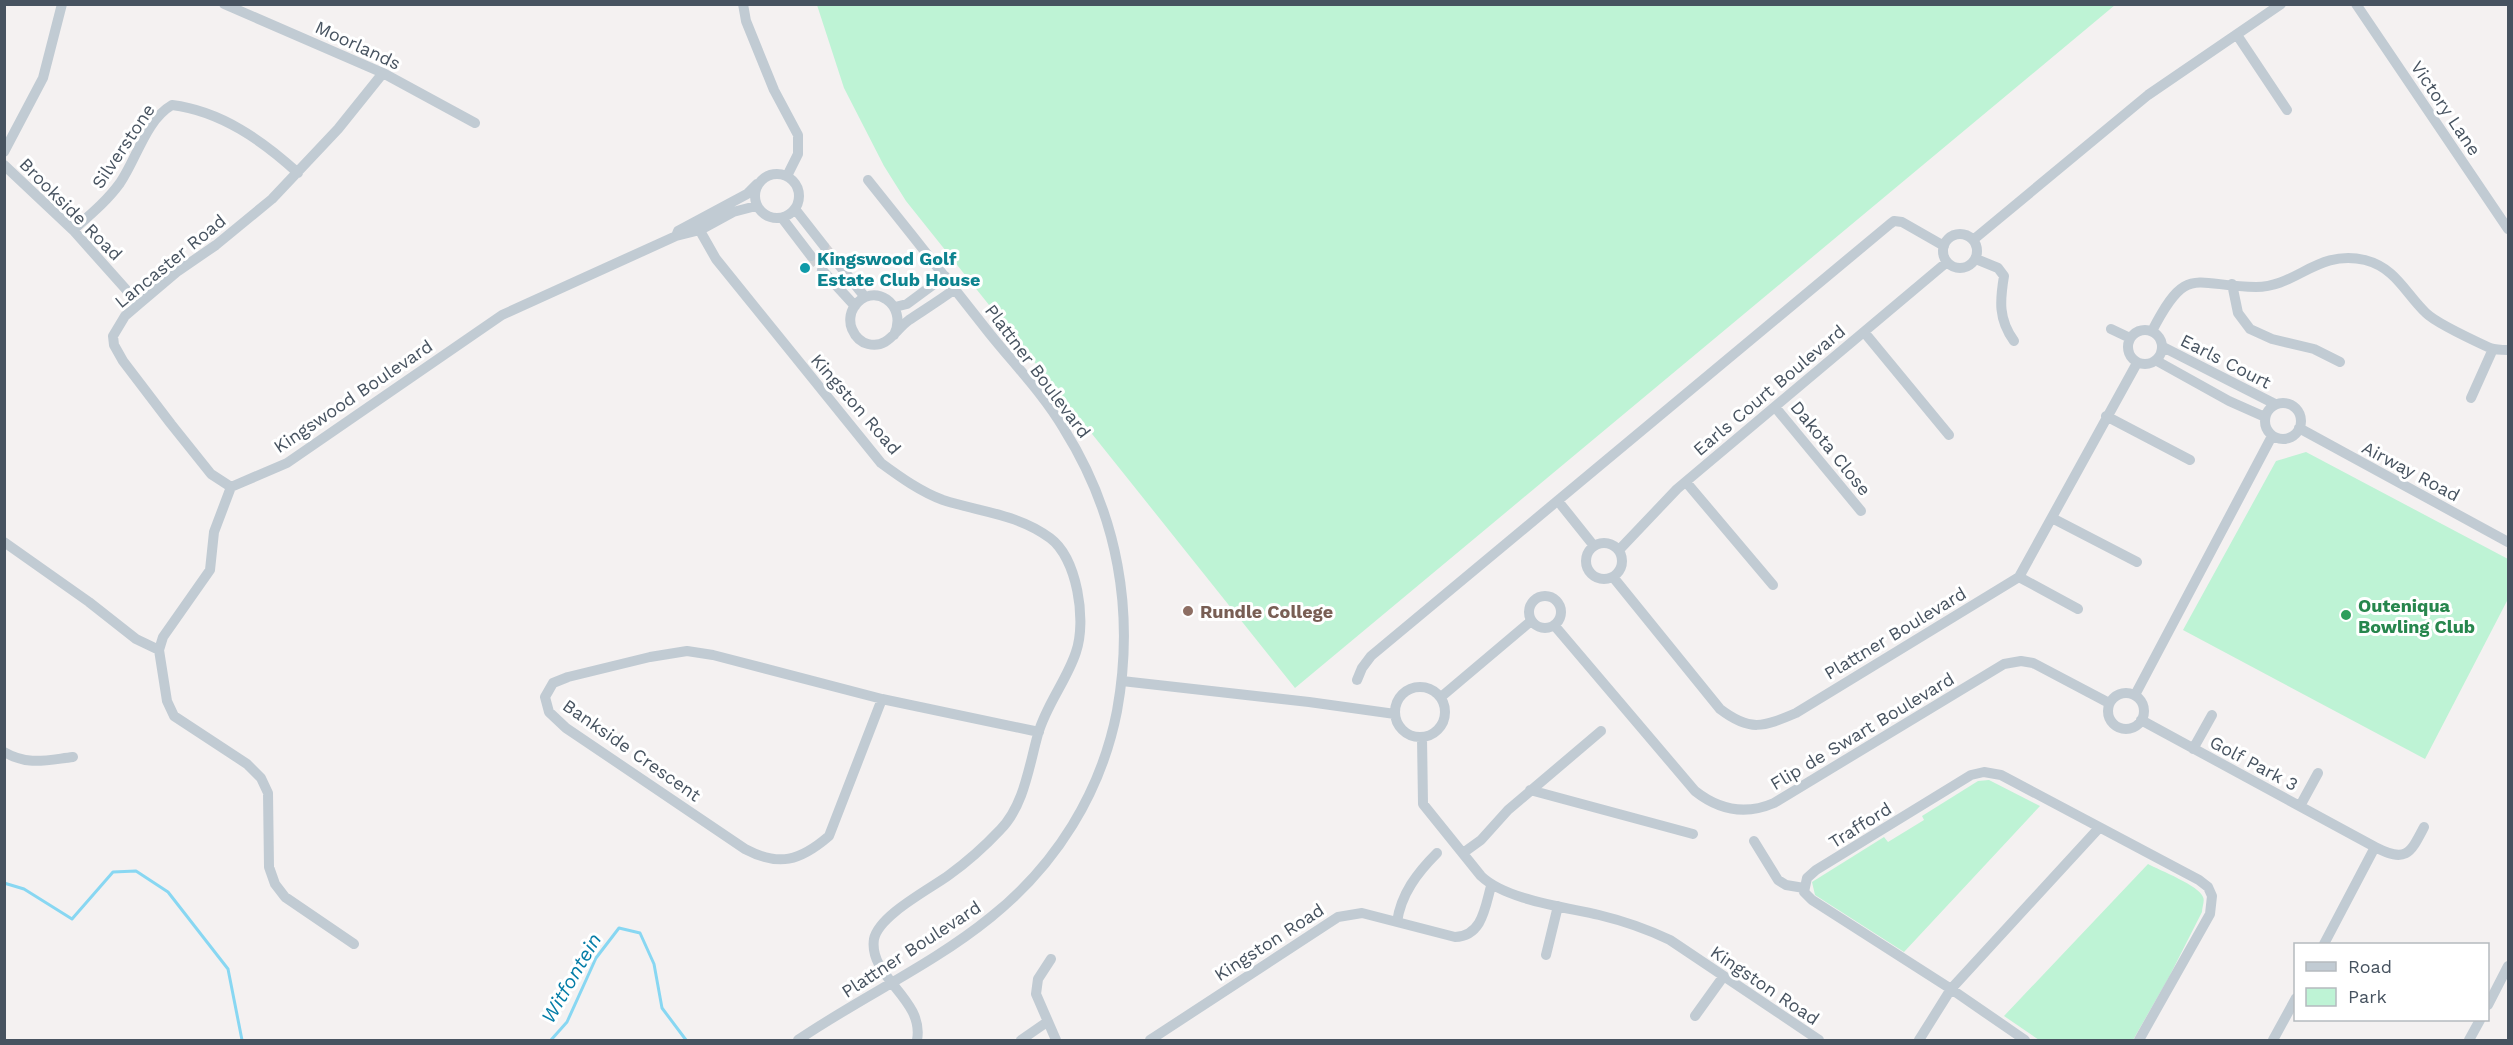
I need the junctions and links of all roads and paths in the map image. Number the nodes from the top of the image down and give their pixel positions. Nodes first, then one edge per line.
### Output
1 (62, 4) edge
2 (224, 4) edge
3 (742, 4) edge
4 (2281, 4) edge
5 (2356, 4) edge
6 (2237, 35) junction
7 (383, 73) junction
8 (2286, 110) dead end
9 (475, 123) dead end
10 (4, 152) edge
11 (4, 165) edge
12 (298, 173) junction
13 (787, 176) junction
14 (868, 180) dead end
15 (758, 183) junction
16 (756, 206) junction
17 (795, 209) junction
18 (782, 218) junction
19 (697, 226) junction
20 (811, 229) junction
21 (2508, 229) edge
22 (73, 230) junction
23 (798, 239) junction
24 (1974, 240) junction
25 (824, 246) tunnel mouth
26 (1944, 246) junction
27 (811, 256) tunnel mouth
28 (1976, 259) junction
29 (835, 260) tunnel mouth
30 (1947, 262) junction
31 (822, 270) tunnel mouth
32 (846, 274) junction
33 (945, 276) junction
34 (833, 284) junction
35 (2232, 284) junction
36 (955, 289) junction
37 (865, 297) junction
38 (139, 304) junction
39 (855, 306) junction
40 (895, 307) junction
41 (2111, 329) dead end
42 (2152, 331) junction
43 (1864, 333) junction
44 (894, 335) junction
45 (2130, 338) junction
46 (2014, 340) dead end
47 (2163, 347) junction
48 (2493, 349) junction
49 (2508, 350) edge
50 (2157, 361) junction
51 (2340, 362) dead end
52 (2137, 363) junction
53 (2471, 398) dead end
54 (2275, 404) junction
55 (1775, 407) junction
56 (2106, 416) junction
57 (2265, 417) junction
58 (2300, 428) junction
59 (1949, 435) dead end
60 (2272, 436) junction
61 (2190, 460) dead end
62 (1686, 482) junction
63 (231, 487) junction
64 (1558, 501) junction
65 (1861, 511) dead end
66 (2052, 518) junction
67 (4, 542) edge
68 (2508, 542) edge
69 (1594, 546) junction
70 (1619, 550) junction
71 (2137, 562) dead end
72 (1613, 577) junction
73 (2019, 577) junction
74 (1773, 585) dead end
75 (2078, 609) dead end
76 (1531, 621) junction
77 (1554, 625) junction
78 (159, 650) junction
79 (1357, 680) dead end
80 (1122, 681) junction
81 (2135, 695) junction
82 (1441, 697) junction
83 (882, 699) junction
84 (2109, 703) junction
85 (1395, 714) junction
86 (2212, 715) dead end
87 (2141, 720) junction
88 (1601, 731) dead end
89 (1039, 732) junction
90 (1422, 737) junction
91 (2193, 749) junction
92 (4, 752) edge
93 (73, 757) dead end
94 (2318, 773) dead end
95 (1530, 790) junction
96 (2300, 806) junction
97 (2424, 826) dead end
98 (2099, 828) junction
99 (1693, 834) dead end
100 (1754, 841) dead end
101 (2375, 847) junction
102 (1437, 853) dead end
103 (1463, 853) junction
104 (1491, 886) junction
105 (1804, 888) junction
106 (1558, 906) junction
107 (1397, 922) junction
108 (2326, 943) edge
109 (354, 944) dead end
110 (1546, 955) dead end
111 (1051, 959) dead end
112 (2508, 966) edge
113 (1723, 977) junction
114 (1951, 989) junction
115 (2294, 1000) edge
116 (2489, 1001) edge
117 (1695, 1016) dead end
118 (2479, 1021) edge
119 (1047, 1022) junction
120 (798, 1041) edge
121 (917, 1041) edge
122 (1021, 1041) edge
123 (1056, 1041) edge
124 (1150, 1041) edge
125 (1819, 1041) edge
126 (1919, 1041) edge
127 (2025, 1041) edge
128 (2139, 1041) edge
129 (2273, 1041) edge
130 (2469, 1041) edge

1 - 10 street
2 - 7 street, Moorlands
3 - 13 street
4 - 6 street
5 - 21 street, Victory Lane
6 - 8 street
6 - 24 street
7 - 9 street, Moorlands
7 - 12 street, Lancaster Road
11 - 22 street, Brookside Road
12 - 22 street, Silverstone
12 - 38 street, Lancaster Road
13 - 15 street
13 - 17 street
14 - 33 street, Plattner Boulevard
15 - 16 street
15 - 19 street, Kingswood Boulevard
16 - 18 street
16 - 19 street, Kingswood Boulevard
17 - 18 street
17 - 20 street
18 - 23 street
19 - 63 street, Kingswood Boulevard
19 - 89 street, Kingston Road
20 - 23 street
20 - 25 street
22 - 38 street, Brookside Road
23 - 27 street
24 - 26 street
24 - 28 street
26 - 30 street
26 - 64 street
28 - 30 street
28 - 46 street
29 - 32 street
30 - 43 street, Earls Court Boulevard
31 - 34 street
32 - 34 street
32 - 37 street
33 - 36 street, Plattner Boulevard
33 - 40 street
34 - 39 street
35 - 42 street
35 - 48 street
35 - 51 street
36 - 44 street
36 - 80 street, Plattner Boulevard
37 - 39 street
37 - 40 street
38 - 63 street, Lancaster Road
39 - 44 street
40 - 44 street
41 - 45 street
42 - 45 street
42 - 47 street
43 - 55 street, Earls Court Boulevard
43 - 59 street
45 - 52 street
47 - 50 street
47 - 54 street, Earls Court
48 - 49 street
48 - 53 street
50 - 52 street
50 - 57 street, Earls Court
52 - 56 street, Plattner Boulevard
54 - 57 street
54 - 58 street
55 - 62 street, Earls Court Boulevard
55 - 65 street, Dakota Close
56 - 61 street
56 - 66 street, Plattner Boulevard
57 - 60 street
58 - 60 street
58 - 68 street, Airway Road
60 - 81 street
62 - 70 street, Earls Court Boulevard
62 - 74 street
63 - 78 street
64 - 69 street
64 - 79 street
66 - 71 street
66 - 73 street, Plattner Boulevard
67 - 78 street
69 - 70 street
69 - 72 street
70 - 72 street
72 - 73 street, Plattner Boulevard
73 - 75 street
76 - 77 street
76 - 77 street
76 - 82 street
77 - 84 street, Flip de Swart Boulevard
78 - 109 street
80 - 85 street
80 - 120 street, Plattner Boulevard
81 - 84 street
81 - 87 street
82 - 85 street
82 - 90 street
83 - 83 street, Bankside Crescent
83 - 89 street, Bankside Crescent
84 - 87 street
85 - 90 street
86 - 91 street, Golf Park 3
87 - 91 street, Golf Park 3
88 - 95 street
89 - 121 street, Kingston Road
90 - 103 street
91 - 96 street, Golf Park 3
92 - 93 street
94 - 96 street, Golf Park 3
95 - 99 street
95 - 103 street
96 - 101 street, Golf Park 3
97 - 101 street, Golf Park 3
98 - 105 street, Trafford
98 - 114 street
98 - 128 street, Trafford
100 - 105 street
101 - 108 street
102 - 107 street
103 - 104 street
104 - 106 street, Kingston Road
104 - 107 street, Kingston Road
105 - 114 street
106 - 110 street
106 - 113 street, Kingston Road
107 - 124 street, Kingston Road
111 - 119 street
112 - 116 street
113 - 117 street
113 - 125 street, Kingston Road
114 - 126 street
114 - 127 street
115 - 129 street
118 - 130 street
119 - 122 street
119 - 123 street

